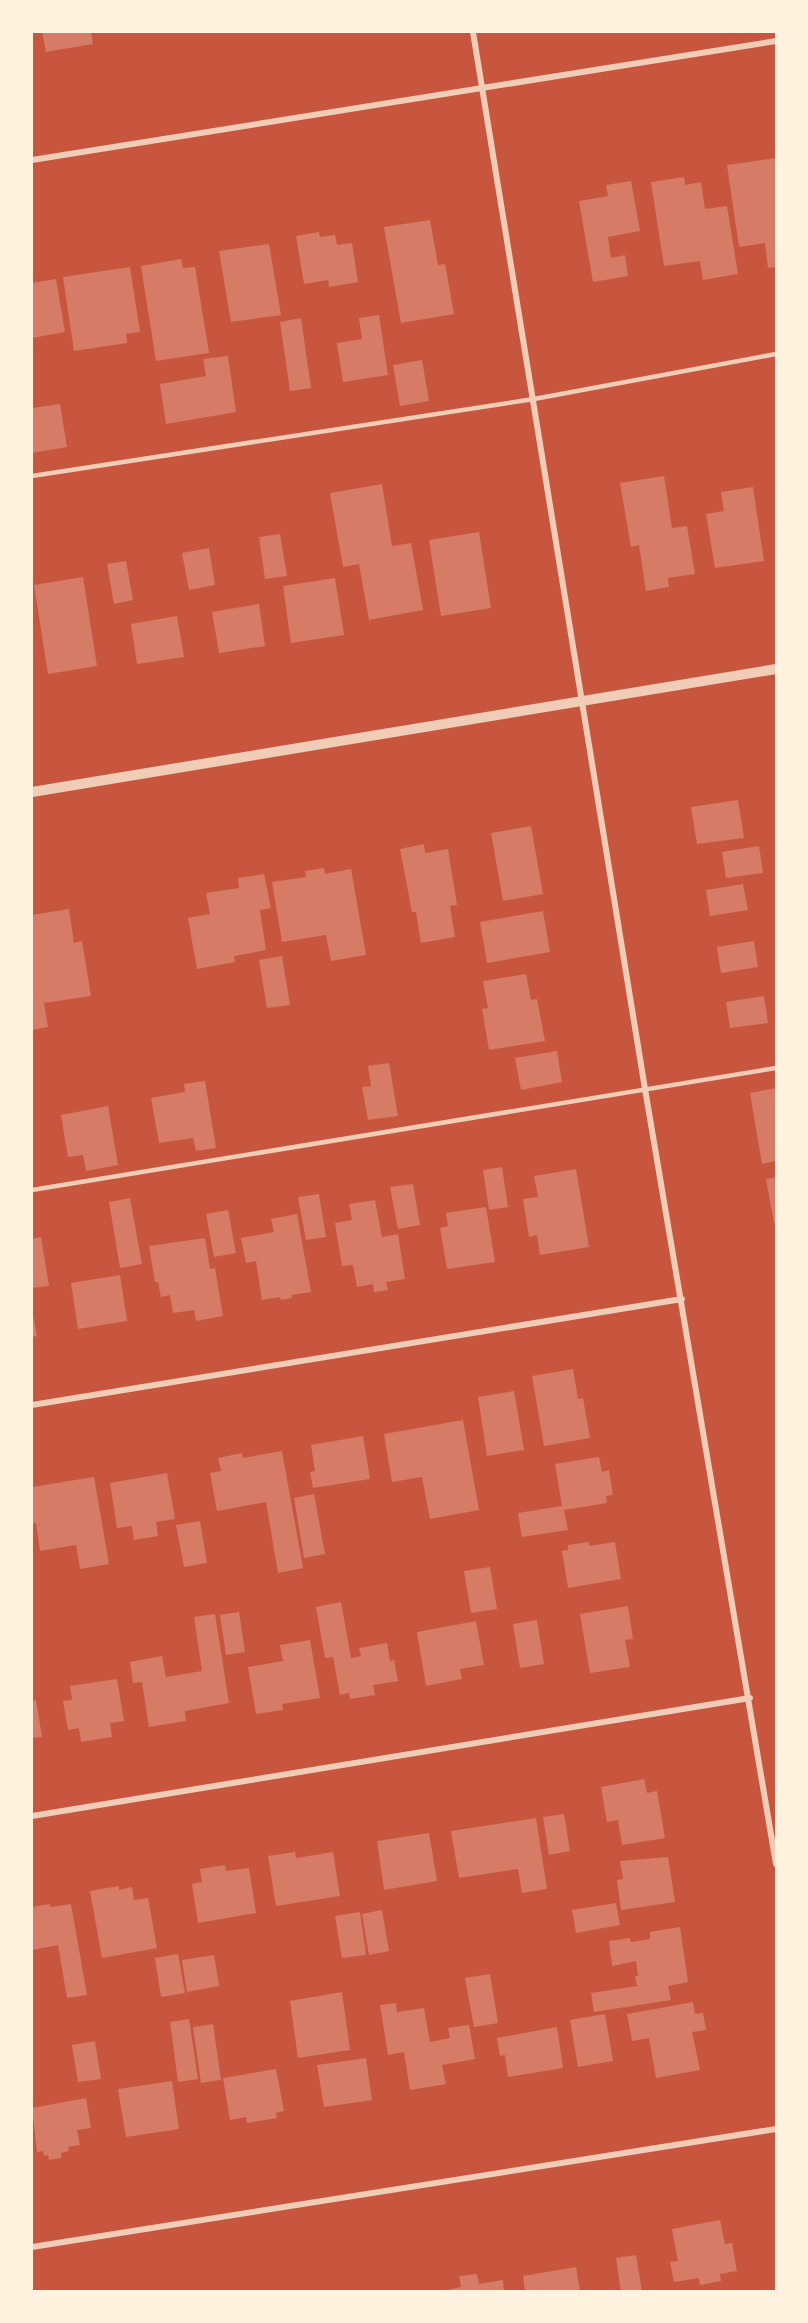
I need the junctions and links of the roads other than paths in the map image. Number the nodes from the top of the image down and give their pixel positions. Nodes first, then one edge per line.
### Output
1 (473, 32) edge
2 (777, 40) edge
3 (482, 89) junction
4 (32, 160) edge
5 (777, 354) edge
6 (534, 399) junction
7 (32, 476) edge
8 (777, 669) edge
9 (582, 701) junction
10 (32, 792) edge
11 (777, 1068) edge
12 (645, 1089) junction
13 (32, 1190) edge
14 (682, 1299) junction
15 (32, 1406) edge
16 (750, 1698) junction
17 (32, 1816) edge
18 (777, 1864) edge
19 (777, 2128) edge
20 (32, 2247) edge

1 - 3 street
2 - 3 street
3 - 4 street
3 - 6 street
5 - 6 lane
6 - 7 lane
6 - 9 street
8 - 9 street
9 - 10 street
9 - 12 street
11 - 12 lane
12 - 13 lane
12 - 14 street
14 - 15 street
14 - 16 street
16 - 17 street
16 - 18 street
19 - 20 street

